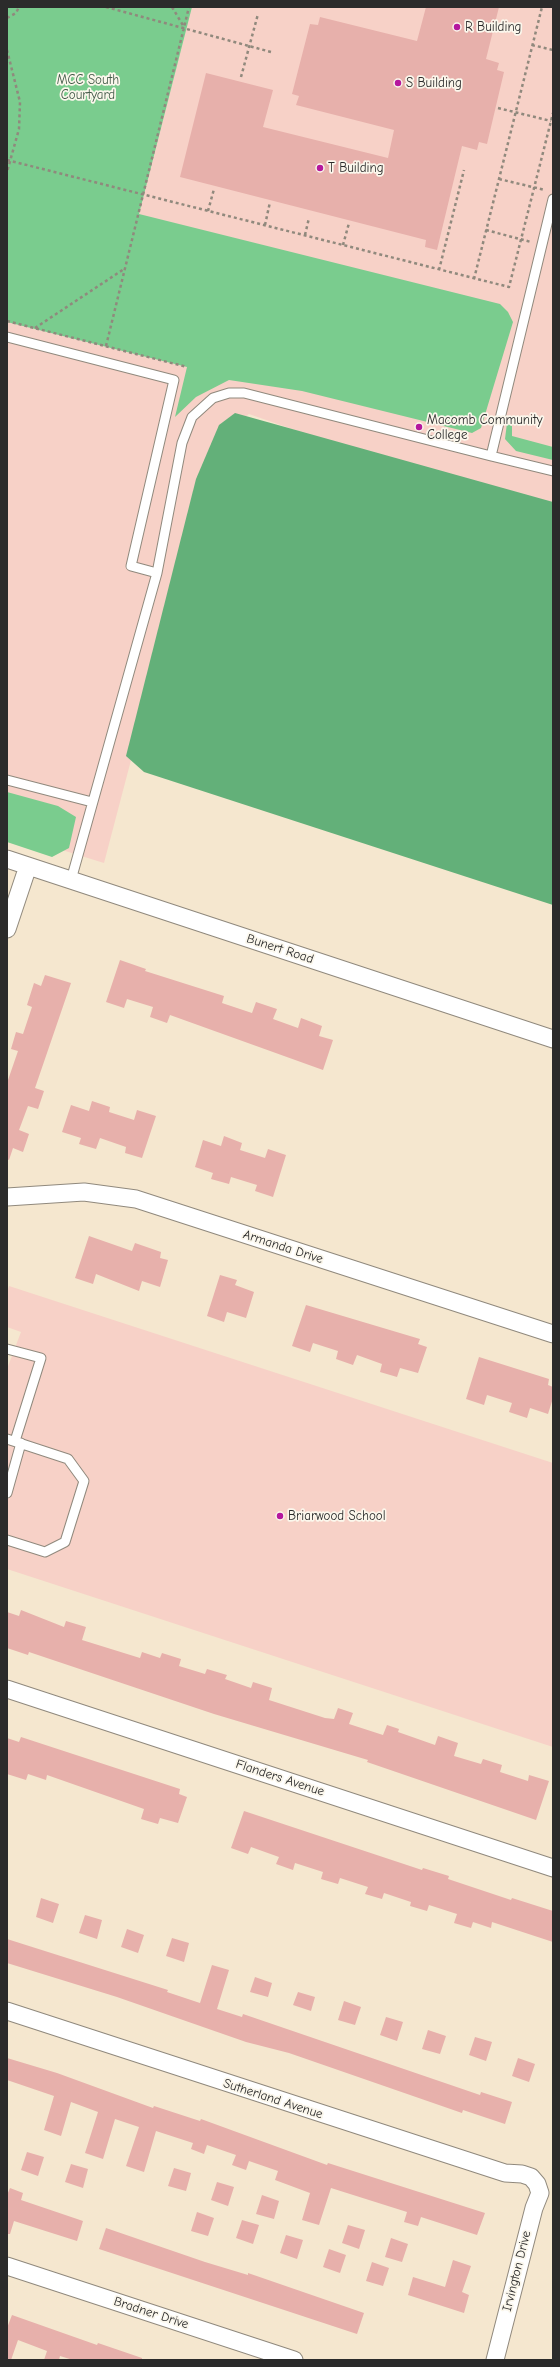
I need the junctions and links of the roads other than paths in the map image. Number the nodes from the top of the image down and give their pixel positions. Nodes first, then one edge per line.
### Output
1 (553, 199) edge
2 (7, 337) edge
3 (491, 456) junction
4 (553, 471) edge
5 (157, 573) junction
6 (7, 780) edge
7 (92, 802) junction
8 (7, 859) edge
9 (28, 866) junction
10 (70, 880) junction
11 (7, 929) edge
12 (553, 1039) edge
13 (7, 1197) edge
14 (553, 1334) edge
15 (7, 1349) edge
16 (14, 1441) edge
17 (7, 1493) edge
18 (7, 1540) edge
19 (7, 1689) edge
20 (553, 1868) edge
21 (7, 2011) edge
22 (537, 2184) joint
23 (7, 2266) edge
24 (294, 2360) edge
25 (496, 2360) edge

1 - 3 lane
2 - 5 lane
3 - 4 lane
3 - 5 lane
5 - 7 lane
6 - 7 lane
7 - 10 lane
8 - 9 street, Bunert Road
9 - 10 street, Bunert Road
9 - 11 street
10 - 12 street, Bunert Road
13 - 14 street, Armanda Drive
15 - 16 lane
16 - 17 lane
16 - 18 lane
19 - 20 street, Flanders Avenue
21 - 22 street, Sutherland Avenue
22 - 25 street, Irvington Drive
23 - 24 street, Bradner Drive

